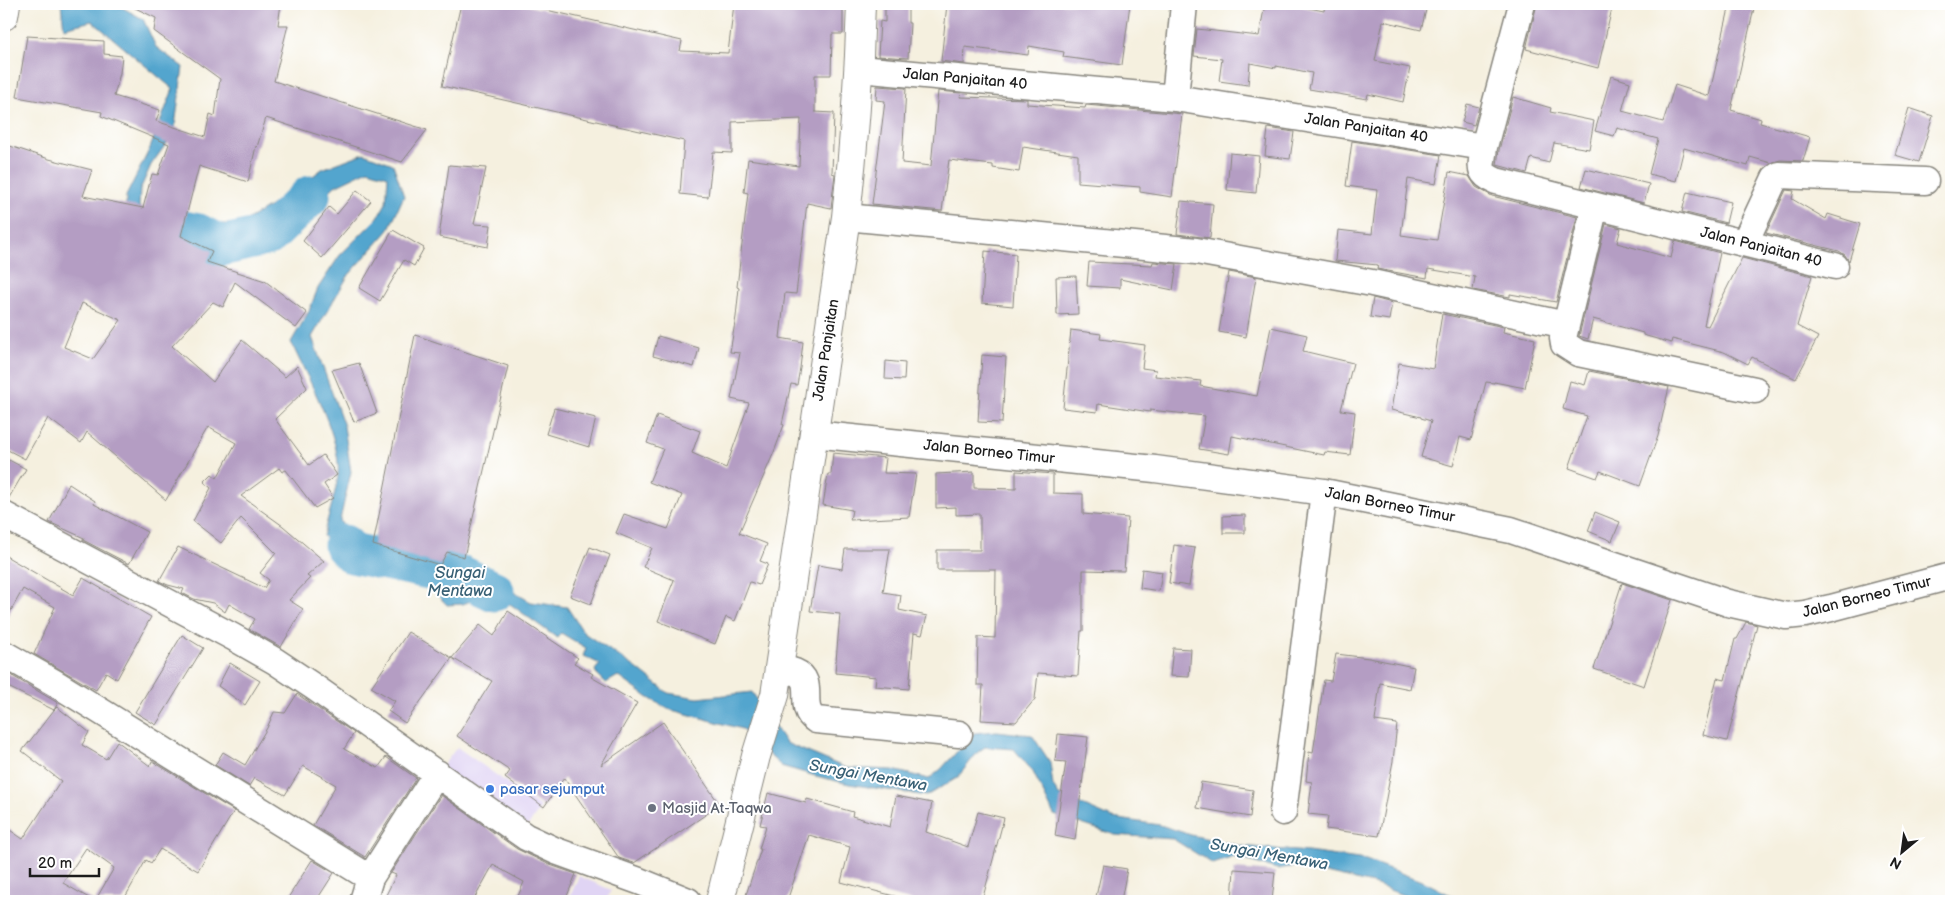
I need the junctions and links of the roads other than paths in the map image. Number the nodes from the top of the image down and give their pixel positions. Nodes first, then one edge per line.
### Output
1 (6, 4) edge
2 (861, 4) edge
3 (1184, 4) edge
4 (1522, 4) edge
5 (4, 16) edge
6 (859, 69) junction
7 (1175, 98) junction
8 (1484, 147) junction
9 (1925, 181) dead end
10 (1595, 206) junction
11 (846, 217) junction
12 (1745, 242) junction
13 (1835, 266) dead end
14 (1566, 325) junction
15 (1755, 390) dead end
16 (813, 434) junction
17 (1324, 492) junction
18 (4, 515) edge
19 (1951, 576) edge
20 (4, 654) edge
21 (779, 668) junction
22 (959, 734) dead end
23 (436, 773) junction
24 (1283, 812) dead end
25 (367, 890) edge
26 (688, 901) edge
27 (720, 901) edge

1 - 5 street
2 - 6 street, Jalan Panjaitan
3 - 7 street
4 - 8 street
6 - 7 street, Jalan Panjaitan 40
6 - 11 street, Jalan Panjaitan
7 - 8 street, Jalan Panjaitan 40
8 - 10 street, Jalan Panjaitan 40
9 - 12 street
10 - 12 street, Jalan Panjaitan 40
10 - 14 street
11 - 14 street
11 - 16 street, Jalan Panjaitan
12 - 13 street, Jalan Panjaitan 40
14 - 15 street
16 - 17 street, Jalan Borneo Timur
16 - 21 street, Jalan Panjaitan
17 - 19 street, Jalan Borneo Timur
17 - 24 street
18 - 23 street
20 - 25 street
21 - 22 street
21 - 27 street, Jalan Panjaitan
23 - 25 street
23 - 26 street

